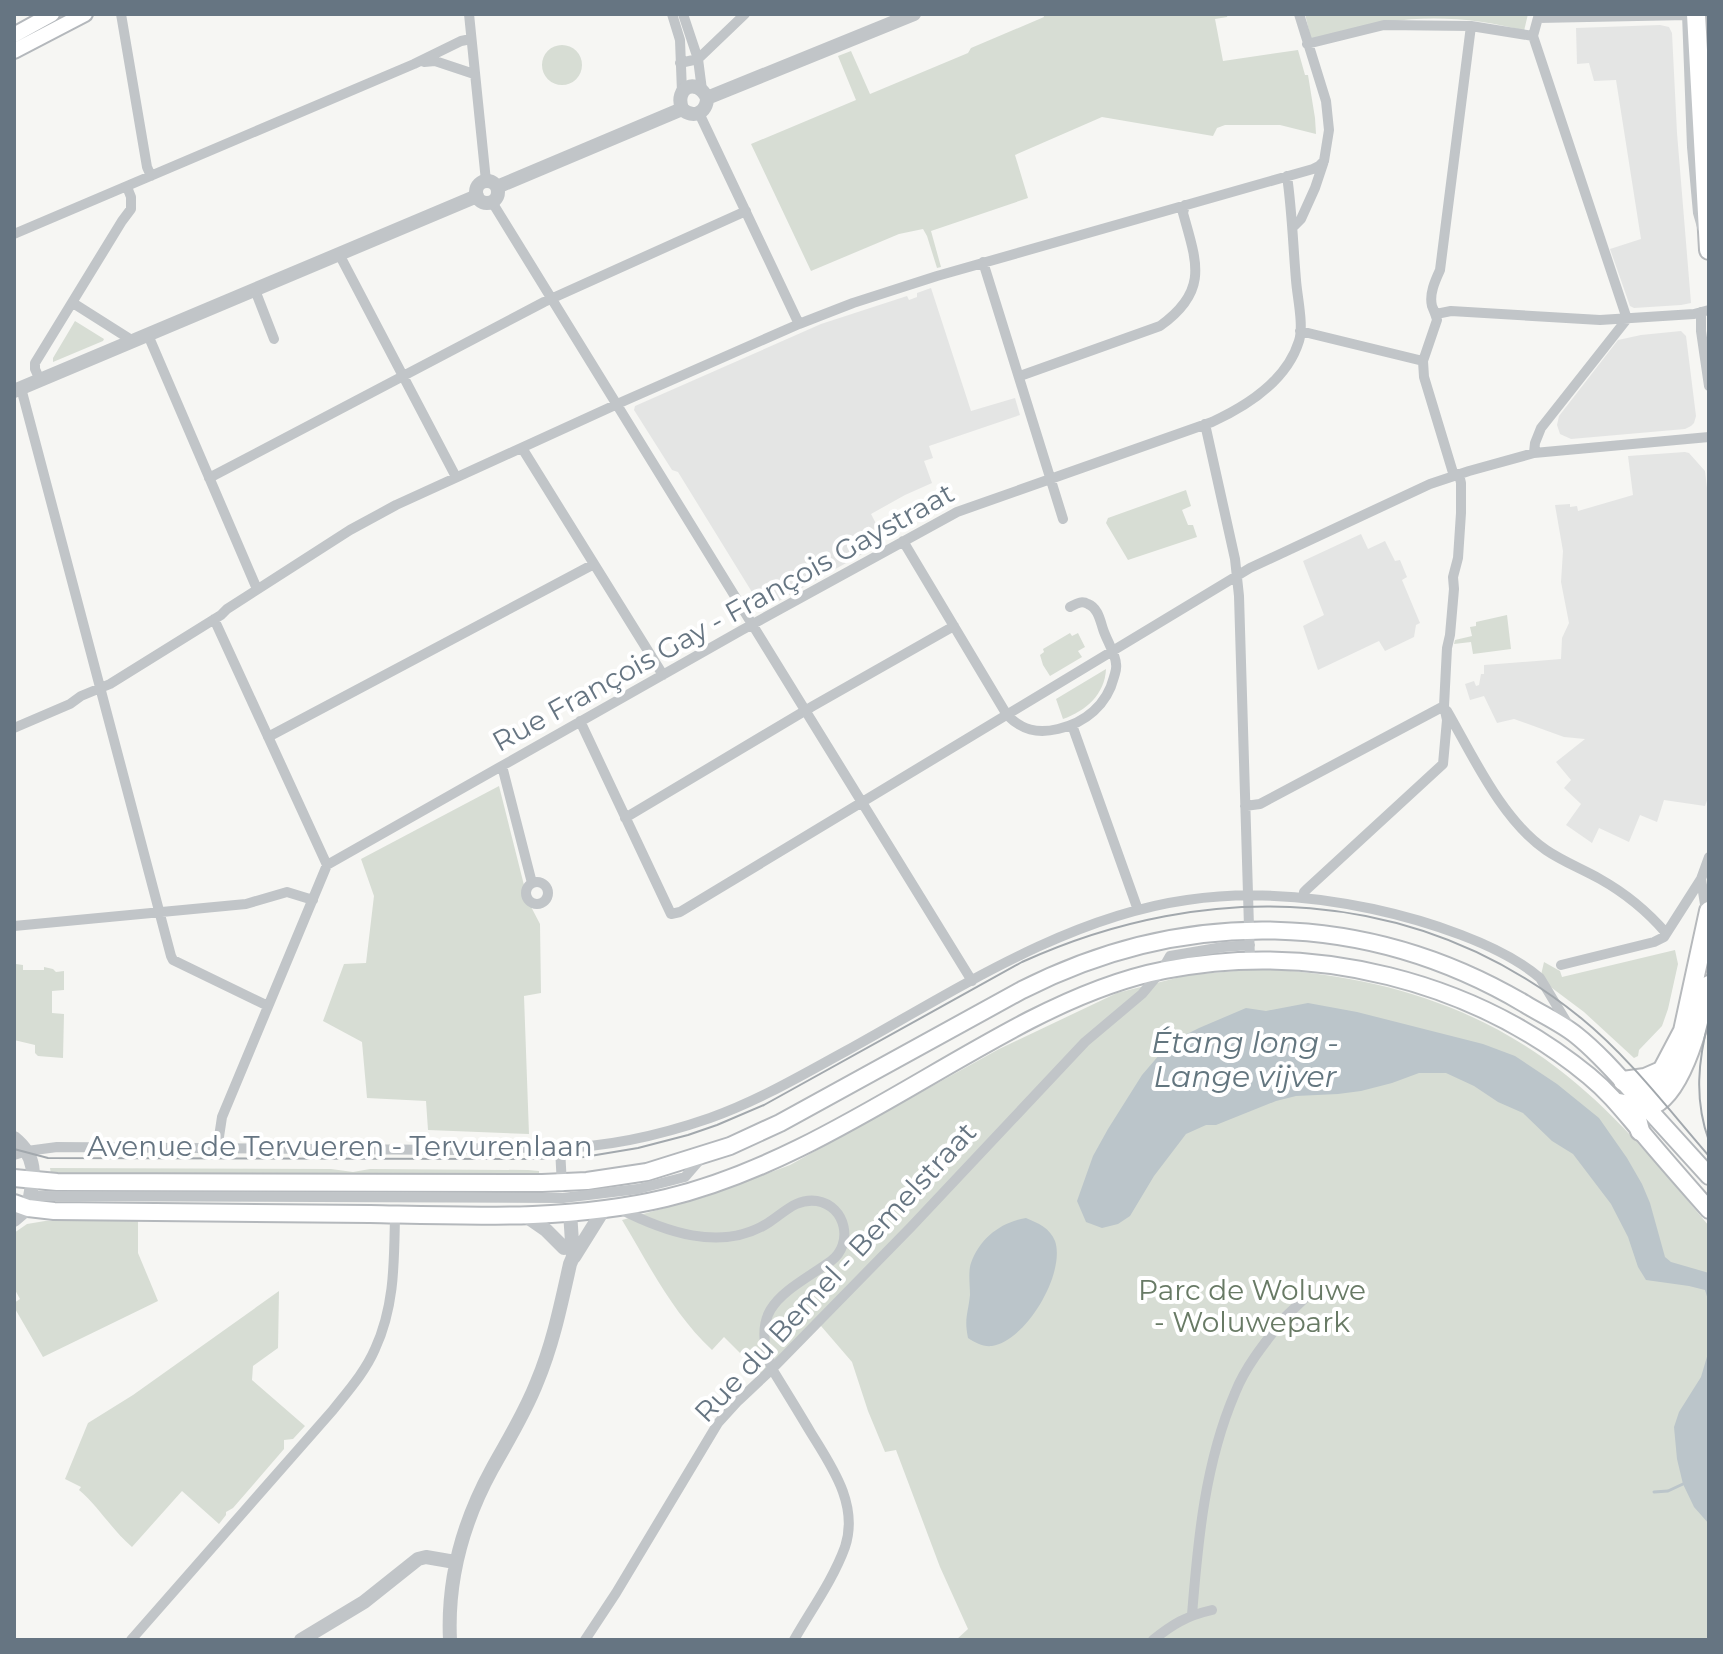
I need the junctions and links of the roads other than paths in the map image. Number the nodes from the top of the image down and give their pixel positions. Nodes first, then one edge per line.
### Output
1 (52, 14) edge
2 (85, 14) edge
3 (121, 14) edge
4 (469, 14) edge
5 (672, 14) edge
6 (683, 14) edge
7 (745, 14) edge
8 (914, 14) edge
9 (1299, 14) edge
10 (1687, 14) edge
11 (1696, 14) edge
12 (1707, 14) edge
13 (1538, 16) edge
14 (1471, 26) junction
15 (14, 35) edge
16 (1533, 36) junction
17 (471, 39) junction
18 (1307, 44) junction
19 (14, 51) edge
20 (698, 59) junction
21 (680, 63) junction
22 (414, 64) junction
23 (474, 74) junction
24 (1709, 77) edge
25 (682, 92) junction
26 (705, 94) junction
27 (682, 109) junction
28 (699, 113) junction
29 (1324, 161) junction
30 (151, 176) junction
31 (1287, 176) junction
32 (491, 184) junction
33 (122, 190) junction
34 (477, 196) junction
35 (492, 202) junction
36 (1185, 205) junction
37 (746, 211) junction
38 (1293, 227) junction
39 (1707, 230) edge
40 (14, 234) edge
41 (1709, 250) edge
42 (339, 254) junction
43 (983, 262) junction
44 (255, 290) junction
45 (552, 299) junction
46 (73, 303) junction
47 (1705, 311) edge
48 (1436, 314) junction
49 (1627, 319) junction
50 (799, 324) junction
51 (1300, 331) junction
52 (148, 335) junction
53 (274, 339) dead end
54 (133, 341) junction
55 (1423, 361) junction
56 (403, 376) junction
57 (1020, 376) junction
58 (44, 378) junction
59 (1709, 386) edge
60 (18, 390) edge
61 (617, 404) junction
62 (1205, 424) junction
63 (1709, 437) edge
64 (522, 448) junction
65 (1534, 453) junction
66 (1456, 475) junction
67 (456, 477) junction
68 (209, 478) junction
69 (1050, 479) junction
70 (1063, 519) dead end
71 (903, 541) junction
72 (594, 564) junction
73 (1237, 576) junction
74 (257, 589) junction
75 (1070, 607) dead end
76 (214, 619) junction
77 (752, 625) junction
78 (954, 626) junction
79 (1111, 651) junction
80 (663, 675) junction
81 (101, 688) junction
82 (1444, 706) junction
83 (806, 711) junction
84 (1007, 715) junction
85 (580, 721) junction
86 (1072, 725) junction
87 (14, 728) edge
88 (268, 737) junction
89 (502, 766) junction
90 (862, 801) junction
91 (1245, 806) junction
92 (625, 818) junction
93 (1709, 857) edge
94 (327, 865) junction
95 (1701, 879) junction
96 (532, 883) dead end
97 (1248, 896) junction
98 (1303, 898) junction
99 (313, 900) junction
100 (1138, 910) junction
101 (160, 913) junction
102 (1708, 915) edge
103 (14, 926) edge
104 (1666, 933) junction
105 (1250, 945) junction
106 (1561, 965) dead end
107 (1162, 970) junction
108 (972, 981) junction
109 (1709, 985) edge
110 (268, 1006) junction
111 (1575, 1034) junction
112 (1661, 1071) junction
113 (1623, 1081) junction
114 (1636, 1104) junction
115 (1640, 1131) joint
116 (14, 1138) edge
117 (560, 1148) junction
118 (217, 1150) junction
119 (20, 1153) edge
120 (1709, 1176) edge
121 (14, 1178) edge
122 (26, 1197) edge
123 (484, 1198) junction
124 (564, 1201) junction
125 (610, 1208) junction
126 (1709, 1210) edge
127 (523, 1214) junction
128 (395, 1215) junction
129 (454, 1215) junction
130 (14, 1220) edge
131 (566, 1253) junction
132 (1306, 1297) dead end
133 (1286, 1316) junction
134 (1311, 1321) dead end
135 (772, 1369) junction
136 (455, 1562) junction
137 (1212, 1610) dead end
138 (1192, 1615) junction
139 (308, 1638) edge
140 (131, 1640) edge
141 (450, 1640) edge
142 (585, 1640) edge
143 (794, 1640) edge
144 (1153, 1640) edge

1 - 15 main road
2 - 19 main road
3 - 30 street
4 - 17 street
5 - 21 street
6 - 20 street
7 - 20 street
8 - 26 street
9 - 18 street
10 - 13 street
10 - 39 street
11 - 39 highway
12 - 24 highway
13 - 16 street
14 - 16 street
14 - 18 street
14 - 48 street
16 - 49 street
17 - 22 street
17 - 23 street
18 - 29 street
20 - 21 street
20 - 26 street
21 - 25 street
22 - 23 street
22 - 30 street
23 - 32 street
25 - 26 street
25 - 27 street
26 - 28 street
27 - 28 street
27 - 32 street
28 - 37 street
29 - 31 street
29 - 38 street
30 - 33 street
31 - 36 street
31 - 38 street
32 - 34 street
32 - 35 street
33 - 40 street
33 - 46 street
34 - 35 street
34 - 42 street
35 - 45 street
36 - 43 street
36 - 57 street
37 - 45 street
37 - 50 street
38 - 51 street
39 - 41 highway
42 - 44 street
42 - 56 street
43 - 50 street
43 - 57 street
44 - 52 street
44 - 53 street
45 - 56 street
45 - 61 street
46 - 54 street
46 - 58 street
47 - 49 street
47 - 59 street
48 - 49 street
48 - 55 street
49 - 65 street
50 - 61 street
51 - 55 street
51 - 62 street, Rue François Gay - François Gaystraat
52 - 54 street
52 - 68 street
54 - 58 street
55 - 66 street
56 - 67 street
56 - 68 street
57 - 69 street
58 - 60 street
60 - 81 street
61 - 64 street
61 - 77 street
62 - 69 street, Rue François Gay - François Gaystraat
62 - 73 street
63 - 65 street
64 - 67 street
64 - 72 street
65 - 66 street
66 - 73 street
66 - 82 street
67 - 74 street
68 - 74 street
69 - 70 street
69 - 71 street, Rue François Gay - François Gaystraat
71 - 77 street, Rue François Gay - François Gaystraat
71 - 78 street
72 - 80 street
72 - 88 street
73 - 79 street
73 - 91 street
74 - 76 street
75 - 79 street
76 - 81 street
76 - 88 street
77 - 80 street, Rue François Gay - François Gaystraat
77 - 83 street
78 - 83 street
78 - 84 street
79 - 84 street
79 - 86 street
80 - 85 street, Rue François Gay - François Gaystraat
81 - 87 street
81 - 101 street
82 - 91 street
82 - 98 street
82 - 104 street
83 - 90 street
83 - 92 street
84 - 86 street
84 - 90 street
85 - 89 street, Rue François Gay - François Gaystraat
85 - 92 street
86 - 100 street
88 - 94 street
89 - 94 street, Rue François Gay - François Gaystraat
89 - 96 street
90 - 92 street
90 - 108 street
91 - 97 street
93 - 95 street
94 - 99 street
95 - 102 street
95 - 104 street
97 - 98 street, Avenue de Tervueren - Tervurenlaan
97 - 100 street, Avenue de Tervueren - Tervurenlaan
97 - 105 street
98 - 111 street, Avenue de Tervueren - Tervurenlaan
99 - 101 street
99 - 110 street
100 - 108 street, Avenue de Tervueren - Tervurenlaan
101 - 103 street
101 - 110 street
102 - 112 highway
104 - 106 street
105 - 107 main road, Avenue de Tervueren - Tervurenlaan
105 - 111 main road, Avenue de Tervueren - Tervurenlaan
105 - 114 main road, Avenue de Tervueren - Tervurenlaan
105 - 124 main road, Avenue de Tervueren - Tervurenlaan
107 - 125 main road, Avenue de Tervueren - Tervurenlaan
107 - 135 street, Rue du Bemel - Bemelstraat
108 - 117 street, Avenue de Tervueren - Tervurenlaan
109 - 114 highway
110 - 118 street
111 - 113 main road, Avenue de Tervueren - Tervurenlaan
112 - 113 highway
112 - 114 highway
113 - 114 main road, Avenue de Tervueren - Tervurenlaan
114 - 115 highway
114 - 120 main road, Avenue de Tervueren - Tervurenlaan
115 - 126 main road
116 - 119 street
117 - 118 street, Avenue de Tervueren - Tervurenlaan
117 - 124 street
118 - 119 street, Avenue de Tervueren - Tervurenlaan
119 - 122 street
121 - 122 main road, Avenue de Tervueren - Tervurenlaan
122 - 123 street, Avenue de Tervueren - Tervurenlaan
122 - 124 main road, Avenue de Tervueren - Tervurenlaan
122 - 128 main road, Avenue de Tervueren - Tervurenlaan
122 - 130 street
123 - 124 street, Avenue de Tervueren - Tervurenlaan
123 - 129 street, Avenue de Tervueren - Tervurenlaan
124 - 125 main road, Avenue de Tervueren - Tervurenlaan
124 - 127 main road, Avenue de Tervueren - Tervurenlaan
124 - 131 street
125 - 131 street
125 - 135 street
127 - 129 main road, Avenue de Tervueren - Tervurenlaan
127 - 131 street
128 - 129 main road, Avenue de Tervueren - Tervurenlaan
128 - 140 street
131 - 136 street
132 - 133 street
133 - 134 street
133 - 138 street
135 - 142 street, Rue du Bemel - Bemelstraat
135 - 143 street
136 - 139 street
136 - 141 street
137 - 138 street
138 - 144 street

